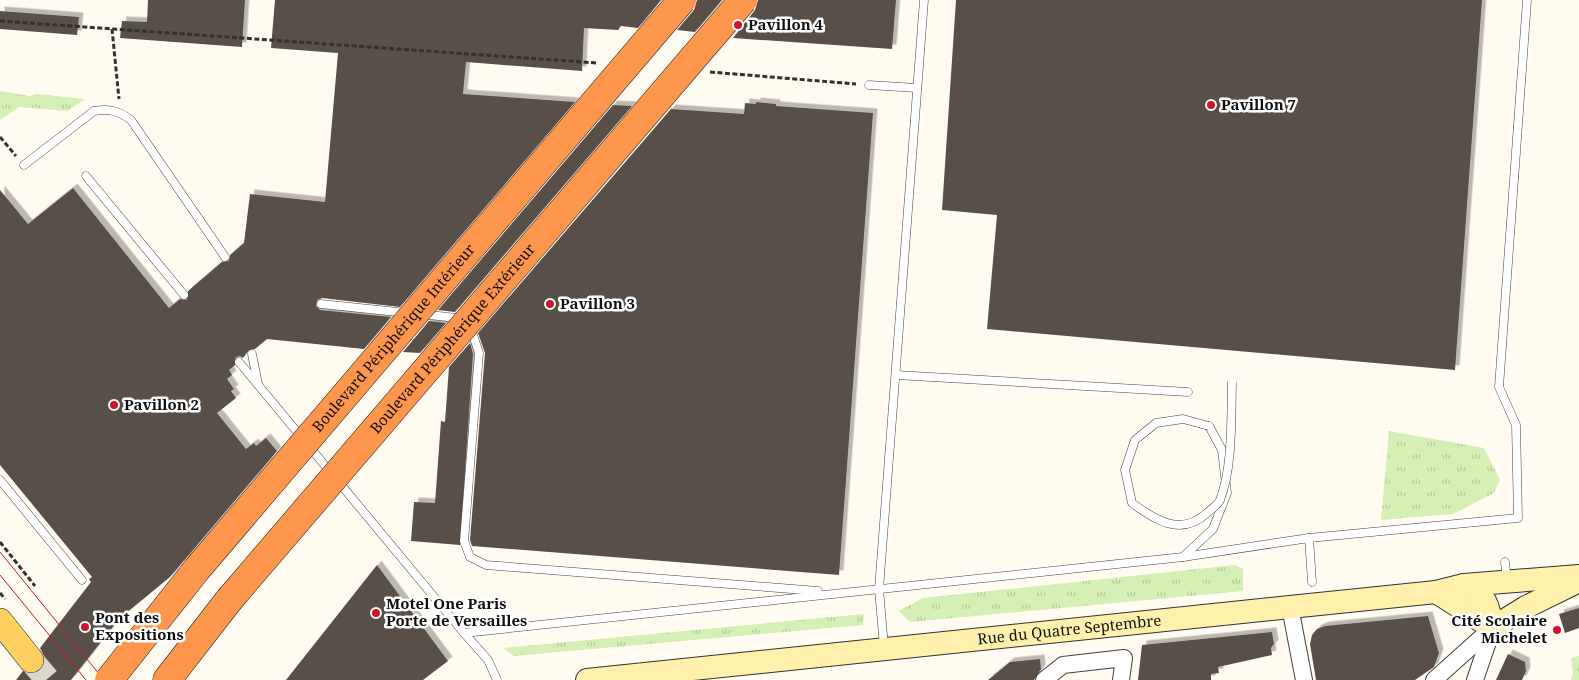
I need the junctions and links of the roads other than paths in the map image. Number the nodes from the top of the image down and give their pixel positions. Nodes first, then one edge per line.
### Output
1 (682, 0) edge
2 (743, 0) edge
3 (924, 0) edge
4 (1527, 0) edge
5 (869, 85) road end
6 (917, 88) junction
7 (24, 165) road end
8 (86, 176) dead end
9 (225, 257) dead end
10 (184, 295) dead end
11 (321, 304) dead end
12 (252, 354) dead end
13 (239, 362) dead end
14 (896, 375) junction
15 (1232, 382) dead end
16 (259, 386) junction
17 (1188, 392) dead end
18 (0, 480) edge
19 (1309, 538) junction
20 (1183, 557) junction
21 (1579, 576) edge
22 (82, 580) dead end
23 (1550, 580) junction
24 (1579, 581) edge
25 (1312, 582) dead end
26 (1464, 585) junction
27 (879, 589) junction
28 (838, 592) junction
29 (1436, 592) junction
30 (1290, 607) junction
31 (0, 621) edge
32 (1492, 628) junction
33 (464, 634) junction
34 (885, 649) junction
35 (31, 660) tunnel mouth
36 (716, 674) edge
37 (1440, 676) edge
38 (109, 680) edge
39 (166, 680) edge
40 (497, 680) edge
41 (587, 680) edge
42 (1044, 680) edge
43 (1121, 680) edge
44 (1304, 680) edge
45 (1465, 680) edge
46 (1474, 680) edge

1 - 38 highway, Boulevard Périphérique Intérieur, bridge
2 - 39 highway, Boulevard Périphérique Extérieur, bridge
3 - 6 lane
4 - 19 lane
5 - 6 lane
6 - 14 lane
7 - 9 lane
8 - 10 lane
11 - 28 lane
12 - 16 lane
13 - 16 lane
14 - 17 lane
14 - 27 lane
15 - 20 lane, bridge
16 - 33 lane
18 - 22 lane
19 - 20 lane
19 - 25 lane
20 - 27 lane
21 - 23 street
23 - 26 street, Rue du Quatre Septembre
23 - 32 street
24 - 32 street
26 - 29 street, Rue du Quatre Septembre
26 - 32 street
27 - 28 lane
27 - 34 lane
28 - 33 lane
29 - 30 street, Rue du Quatre Septembre
29 - 32 street
30 - 34 street, Rue du Quatre Septembre
30 - 44 street
31 - 35 main road
32 - 37 street
32 - 46 street
33 - 40 lane
34 - 36 street, Rue du Quatre Septembre
36 - 41 street, Rue du Quatre Septembre
37 - 45 street
42 - 43 street

